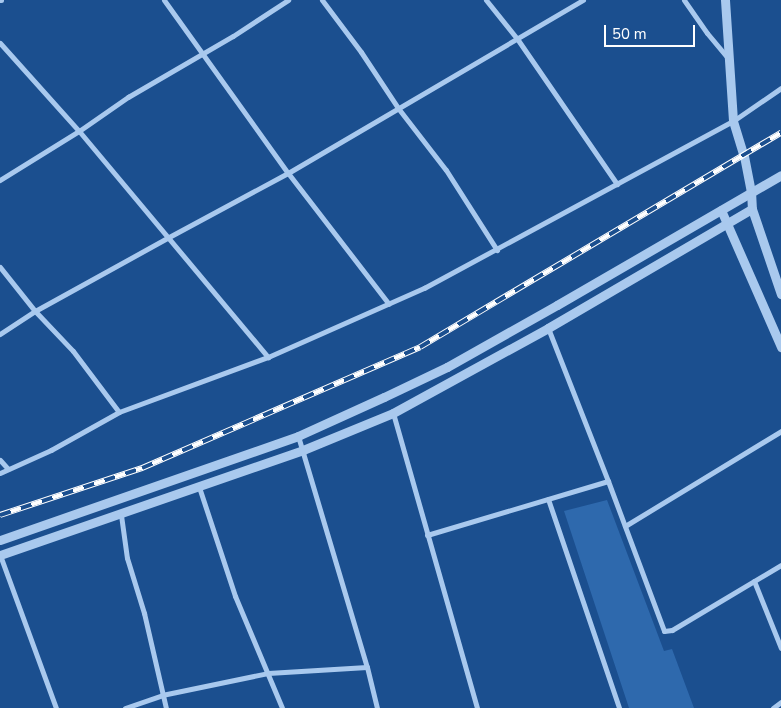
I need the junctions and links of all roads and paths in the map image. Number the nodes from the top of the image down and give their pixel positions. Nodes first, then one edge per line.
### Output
1 (164, 0) edge
2 (288, 0) edge
3 (322, 0) edge
4 (486, 0) edge
5 (583, 0) edge
6 (684, 0) edge
7 (725, 0) edge
8 (518, 40) junction
9 (0, 43) edge
10 (203, 54) junction
11 (730, 60) junction
12 (781, 88) edge
13 (398, 108) junction
14 (732, 121) junction
15 (79, 131) junction
16 (288, 173) junction
17 (781, 175) edge
18 (0, 180) edge
19 (617, 184) junction
20 (751, 192) junction
21 (752, 209) junction
22 (721, 210) junction
23 (727, 224) junction
24 (169, 237) junction
25 (497, 250) junction
26 (0, 267) edge
27 (781, 294) edge
28 (388, 304) junction
29 (35, 311) junction
30 (548, 328) junction
31 (0, 334) edge
32 (781, 347) edge
33 (268, 357) junction
34 (119, 412) junction
35 (393, 413) junction
36 (781, 431) edge
37 (298, 436) junction
38 (303, 450) junction
39 (0, 460) edge
40 (8, 469) junction
41 (0, 473) edge
42 (608, 481) junction
43 (199, 487) junction
44 (548, 499) junction
45 (122, 515) junction
46 (625, 526) junction
47 (427, 535) junction
48 (0, 540) edge
49 (0, 555) edge
50 (781, 565) edge
51 (754, 581) junction
52 (781, 648) edge
53 (367, 667) junction
54 (268, 673) junction
55 (162, 695) junction
56 (781, 702) edge
57 (56, 708) edge
58 (125, 708) edge
59 (166, 708) edge
60 (282, 708) edge
61 (377, 708) edge
62 (477, 708) edge
63 (619, 708) edge
64 (774, 708) edge

1 - 10 street
2 - 10 street
3 - 13 street
4 - 8 street
5 - 8 street
6 - 11 street
7 - 11 street
8 - 13 street
8 - 19 street
9 - 15 street
10 - 15 street
10 - 16 street
11 - 14 street
12 - 14 street
13 - 16 street
13 - 25 street
14 - 19 street
14 - 20 street
15 - 18 street
15 - 24 street
16 - 24 street
16 - 28 street
17 - 20 street
19 - 25 street
20 - 21 street
20 - 22 street
21 - 23 street
21 - 27 street
22 - 23 street
22 - 37 street
23 - 30 street
23 - 32 street
24 - 29 street
24 - 33 street
25 - 28 street
26 - 29 street
28 - 33 street
29 - 31 street
29 - 34 street
30 - 35 street
30 - 42 street
33 - 34 street
34 - 40 street
35 - 38 street
35 - 47 street
36 - 46 street
37 - 38 street
37 - 48 street
38 - 43 street
38 - 53 street
39 - 40 street
40 - 41 street
42 - 44 street
42 - 46 street
43 - 45 street
43 - 54 street
44 - 47 street
44 - 63 street
45 - 49 street
45 - 55 street
46 - 51 street
47 - 62 street
49 - 57 street
50 - 51 street
51 - 52 street
53 - 54 street
53 - 61 street
54 - 55 street
54 - 60 street
55 - 58 street
55 - 59 street
56 - 64 street

